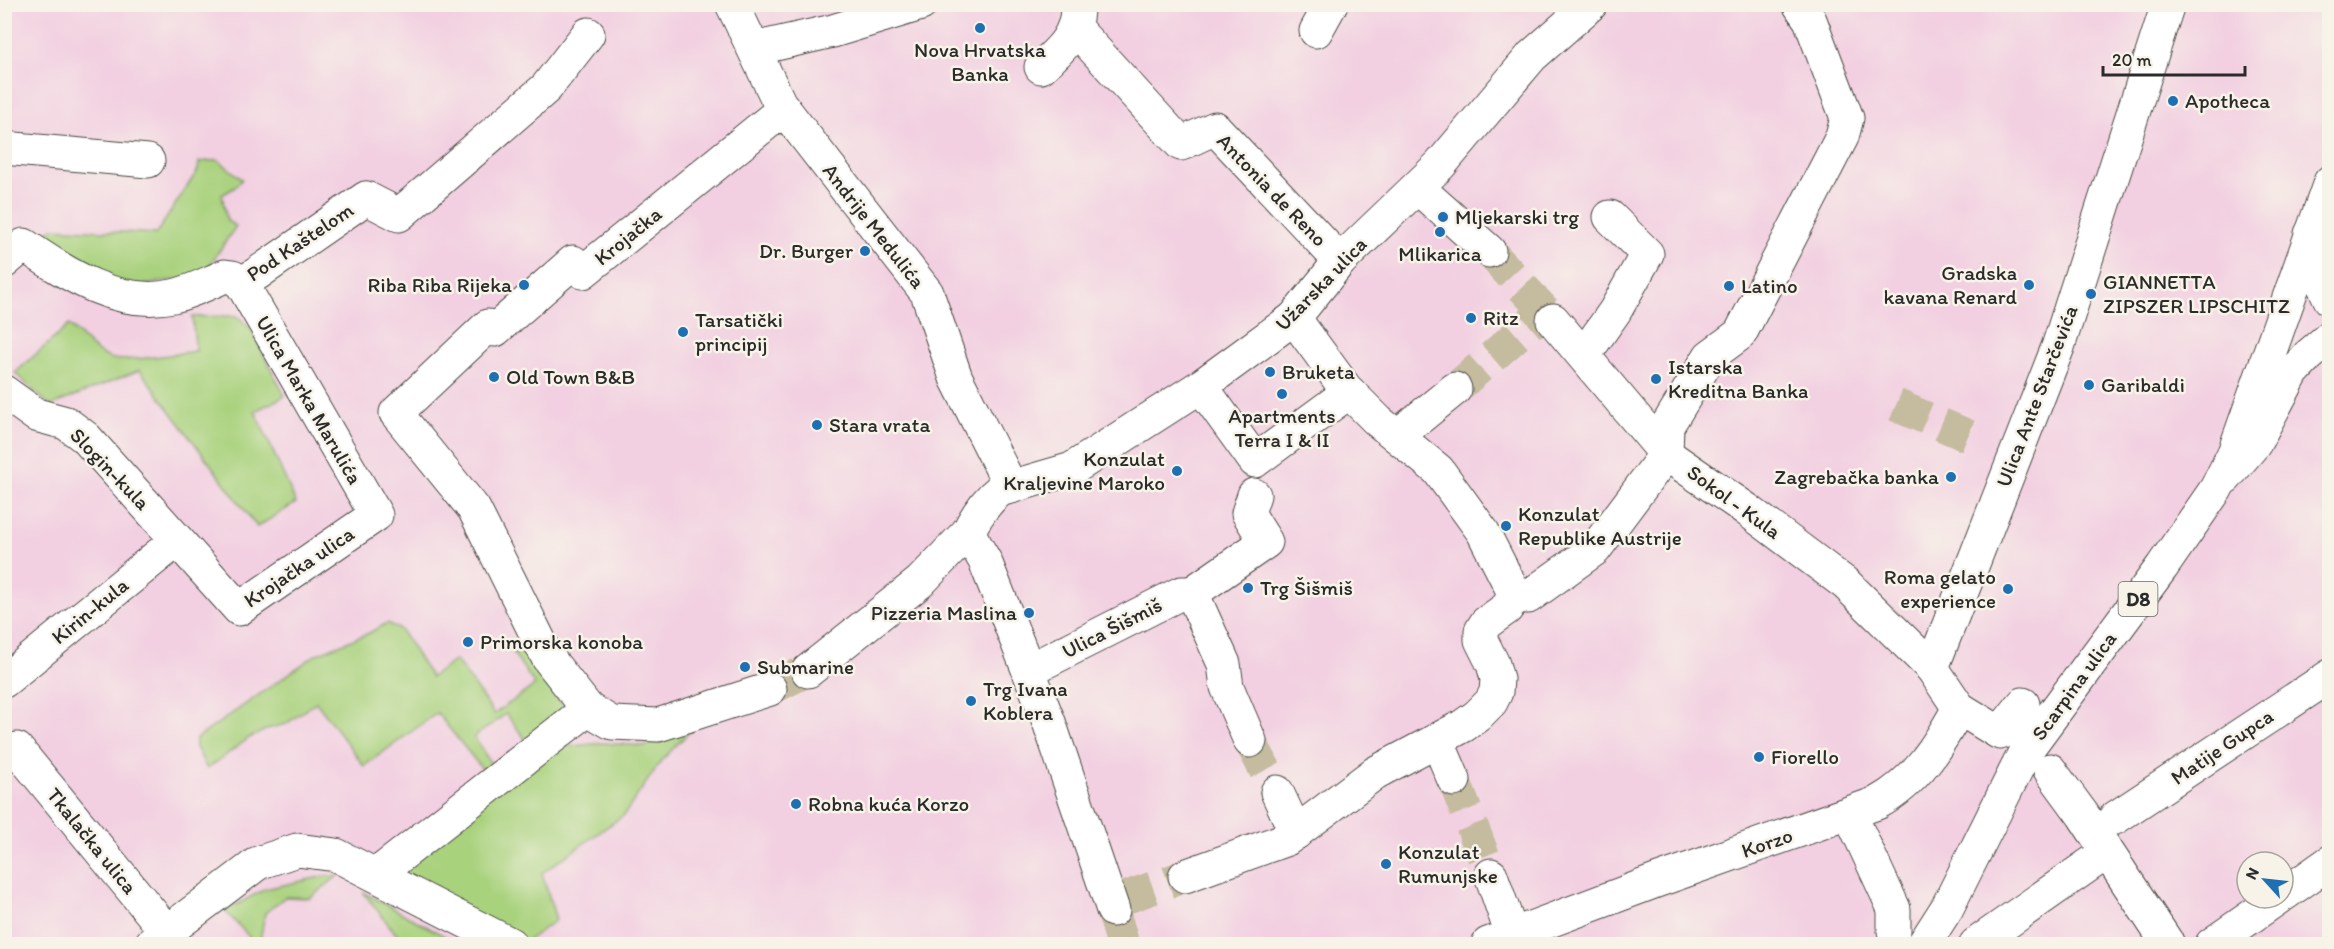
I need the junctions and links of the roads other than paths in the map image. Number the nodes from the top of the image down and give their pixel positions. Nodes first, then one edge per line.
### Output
1 (732, 4) edge
2 (921, 4) edge
3 (1591, 4) edge
4 (1799, 4) edge
5 (2168, 4) edge
6 (1076, 16) edge
7 (588, 34) dead end
8 (754, 49) junction
9 (1041, 67) dead end
10 (782, 106) junction
11 (4, 148) edge
12 (148, 160) dead end
13 (1418, 188) junction
14 (2328, 191) edge
15 (1610, 217) dead end
16 (2311, 234) junction
17 (1489, 251) tunnel mouth
18 (14, 253) edge
19 (1340, 261) junction
20 (242, 284) junction
21 (2330, 299) edge
22 (1294, 318) junction
23 (1552, 320) tunnel mouth
24 (2330, 337) edge
25 (1584, 355) junction
26 (1201, 386) junction
27 (1455, 388) tunnel mouth
28 (1347, 391) junction
29 (4, 392) edge
30 (1397, 436) junction
31 (1666, 454) junction
32 (1252, 475) junction
33 (1011, 488) junction
34 (2216, 489) junction
35 (376, 515) joint
36 (972, 525) junction
37 (176, 541) junction
38 (1186, 593) junction
39 (1514, 596) junction
40 (1042, 663) dead end
41 (1932, 668) junction
42 (808, 671) tunnel mouth
43 (2330, 676) edge
44 (4, 681) edge
45 (770, 690) tunnel mouth
46 (2023, 704) dead end
47 (1959, 708) junction
48 (588, 709) junction
49 (1437, 740) junction
50 (1250, 741) tunnel mouth
51 (17, 749) dead end
52 (2056, 764) dead end
53 (1454, 780) tunnel mouth
54 (1276, 792) tunnel mouth
55 (2101, 811) junction
56 (1850, 814) junction
57 (1296, 833) junction
58 (2117, 858) junction
59 (2330, 862) edge
60 (376, 874) junction
61 (1491, 875) tunnel mouth
62 (1185, 876) tunnel mouth
63 (2295, 887) edge
64 (1115, 904) tunnel mouth
65 (2261, 910) edge
66 (1891, 927) dead end
67 (159, 938) edge
68 (1500, 940) edge
69 (510, 945) edge
70 (1924, 945) edge
71 (1976, 945) edge
72 (2168, 945) edge
73 (2212, 945) edge

1 - 8 street, Andrije Medulića
2 - 8 street
3 - 13 street, Užarska ulica
4 - 31 street
5 - 41 street, Ulica Ante Starčevića
6 - 9 street
6 - 19 street, Antonia de Reno
7 - 20 street, Pod Kaštelom
8 - 10 street, Andrije Medulića
10 - 33 street, Andrije Medulića
10 - 48 street, Krojačka
11 - 12 street
13 - 17 street
13 - 19 street, Užarska ulica
14 - 16 street, D8
15 - 25 street
16 - 21 street
16 - 34 street, Scarpina ulica / D8
18 - 20 street, Pod Kaštelom
19 - 22 street, Užarska ulica
20 - 35 street, Ulica Marka Marulića
22 - 26 street, Užarska ulica
22 - 28 street
23 - 25 street, Sokol - Kula
24 - 34 street
25 - 31 street, Sokol - Kula
26 - 32 street
26 - 33 street, Užarska ulica
27 - 30 street
28 - 30 street
28 - 32 street
29 - 37 street, Slogin-kula
30 - 39 street
31 - 39 street
31 - 41 street, Sokol - Kula
32 - 38 street, Ulica Šišmiš
33 - 36 street, Užarska ulica
34 - 70 street, Scarpina ulica / D8
35 - 37 street, Krojačka ulica
36 - 42 street
36 - 64 street
37 - 44 street, Kirin-kula
38 - 40 street, Ulica Šišmiš
38 - 50 street
39 - 49 street
41 - 47 street
43 - 55 street, Matije Gupca
45 - 48 street
46 - 47 street
47 - 56 street, Korzo
48 - 60 street
49 - 53 street
49 - 57 street
51 - 67 street, Tkalačka ulica
52 - 55 street
54 - 57 street
55 - 58 street
56 - 66 street
56 - 68 street, Korzo
57 - 62 street
58 - 71 street
58 - 72 street
59 - 63 street
60 - 67 street
60 - 69 street
61 - 68 street
65 - 73 street

